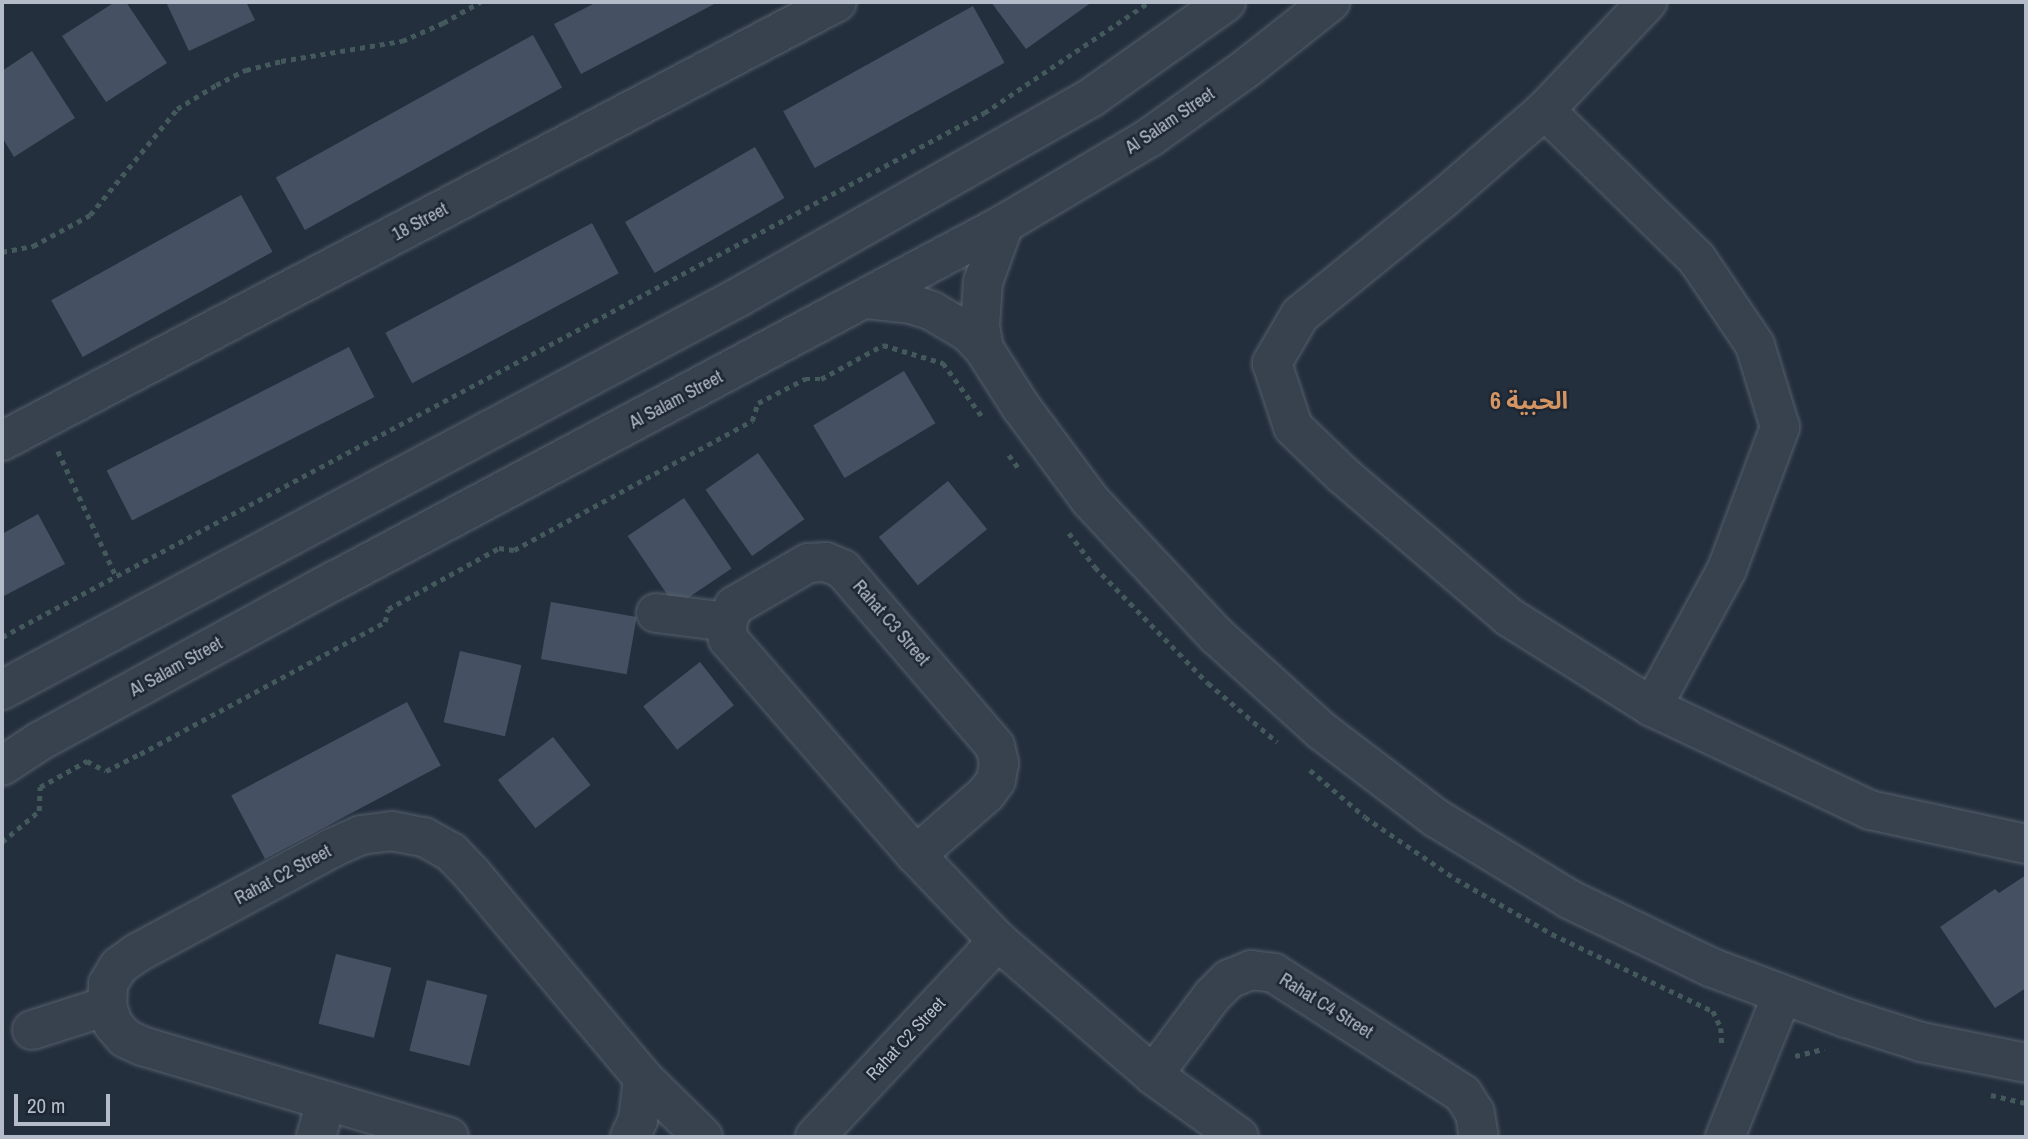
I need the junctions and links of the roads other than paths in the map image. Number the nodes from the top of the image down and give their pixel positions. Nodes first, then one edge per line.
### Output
1 (837, 2) edge
2 (1226, 2) edge
3 (1330, 2) edge
4 (1647, 2) edge
5 (1545, 110) junction
6 (1004, 224) junction
7 (866, 299) junction
8 (984, 349) junction
9 (15, 426) edge
10 (656, 613) dead end
11 (727, 622) junction
12 (2, 691) edge
13 (1652, 707) junction
14 (2, 765) edge
15 (2026, 844) edge
16 (916, 855) junction
17 (998, 941) junction
18 (1782, 995) junction
19 (107, 1006) junction
20 (32, 1030) dead end
21 (2026, 1063) edge
22 (1153, 1075) junction
23 (643, 1078) junction
24 (321, 1120) edge
25 (449, 1137) edge
26 (630, 1137) edge
27 (703, 1137) edge
28 (815, 1137) edge
29 (1239, 1137) edge
30 (1479, 1137) edge
31 (1725, 1137) edge

1 - 9 street, 18 Street
2 - 12 street
3 - 6 street, Al Salam Street
4 - 5 street
5 - 13 street
5 - 13 street
6 - 7 street, Al Salam Street
6 - 8 street
7 - 8 street
7 - 14 street, Al Salam Street
8 - 18 street
10 - 11 street
11 - 16 street
11 - 16 street, Rahat C3 Street
13 - 15 street
16 - 17 street
17 - 22 street
17 - 28 street, Rahat C2 Street
18 - 21 street
18 - 31 street
19 - 20 street
19 - 23 street, Rahat C2 Street
19 - 24 street
22 - 29 street
22 - 30 street, Rahat C4 Street
23 - 26 street
23 - 27 street, Rahat C2 Street
24 - 25 street

